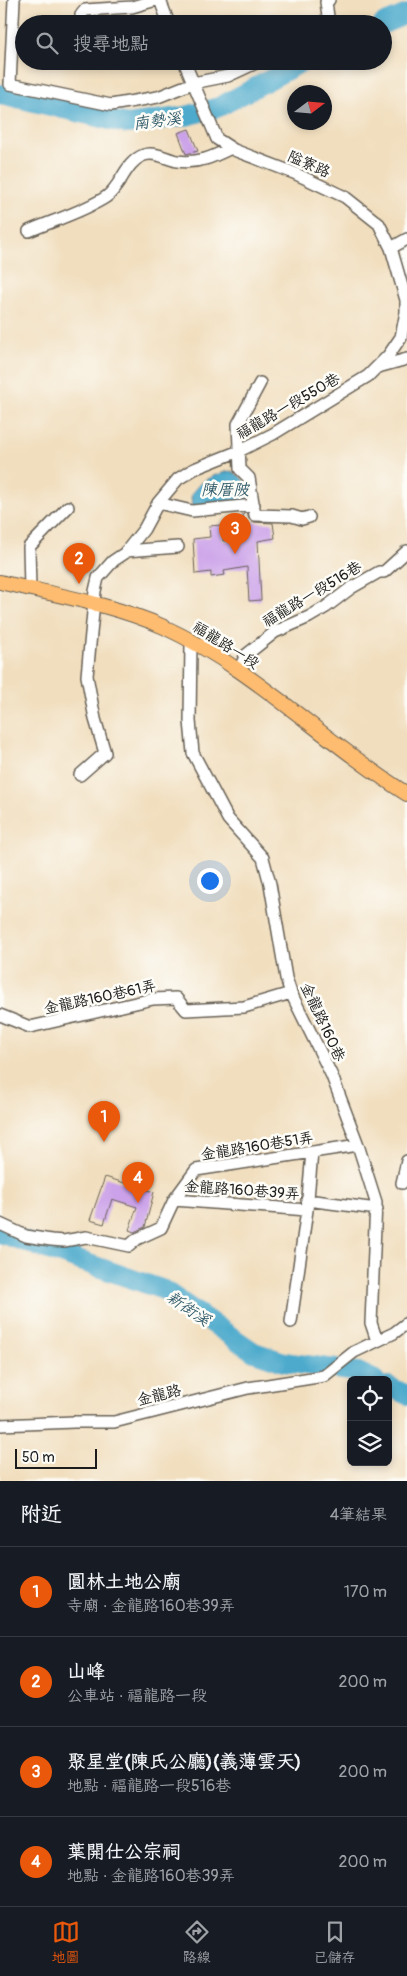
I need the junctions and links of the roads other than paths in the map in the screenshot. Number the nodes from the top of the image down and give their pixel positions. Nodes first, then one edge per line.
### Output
1 (14, 0) edge
2 (156, 0) edge
3 (160, 0) edge
4 (330, 0) edge
5 (80, 15) edge
6 (166, 15) edge
7 (328, 15) edge
8 (188, 70) edge
9 (241, 70) edge
10 (194, 86) junction
11 (231, 148) junction
12 (29, 231) dead end
13 (407, 239) edge
14 (391, 248) junction
15 (407, 359) edge
16 (376, 368) junction
17 (260, 383) dead end
18 (239, 451) junction
19 (158, 503) junction
20 (254, 505) junction
21 (68, 507) dead end
22 (309, 517) dead end
23 (178, 547) dead end
24 (126, 551) junction
25 (407, 551) edge
26 (0, 582) edge
27 (30, 589) junction
28 (94, 604) junction
29 (191, 642) junction
30 (239, 670) junction
31 (80, 775) dead end
32 (407, 794) edge
33 (291, 993) junction
34 (0, 1015) edge
35 (358, 1145) junction
36 (312, 1152) junction
37 (407, 1161) edge
38 (402, 1183) dead end
39 (174, 1200) junction
40 (307, 1205) junction
41 (377, 1209) junction
42 (0, 1224) edge
43 (291, 1322) dead end
44 (407, 1324) edge
45 (378, 1341) junction
46 (0, 1426) edge

1 - 10 street
2 - 5 street
3 - 6 street
4 - 7 street
8 - 10 street
9 - 10 street
10 - 11 street, 隘寮路
11 - 12 street
11 - 14 street, 隘寮路
13 - 14 street
14 - 16 street, 福龍路一段550巷
15 - 16 street
16 - 18 street, 福龍路一段550巷
17 - 18 street
18 - 19 street, 福龍路一段550巷
18 - 20 street
19 - 20 street
19 - 24 street, 福龍路一段550巷
20 - 22 street
21 - 27 street
23 - 24 street
24 - 28 street, 福龍路一段550巷
25 - 30 street, 福龍路一段516巷
26 - 27 main road, 福龍路一段
27 - 28 main road, 福龍路一段
28 - 29 main road, 福龍路一段
28 - 31 street, 福龍路一段550巷
29 - 30 main road, 福龍路一段
29 - 33 street, 金龍路160巷
30 - 32 main road, 福龍路一段
33 - 34 street, 金龍路160巷61弄
33 - 35 street, 金龍路160巷
35 - 36 street, 金龍路160巷51弄
35 - 41 street, 金龍路160巷
36 - 39 street, 金龍路160巷51弄
36 - 40 street
37 - 38 street
39 - 40 street, 金龍路160巷39弄
39 - 42 street, 金龍路160巷51弄
40 - 41 street, 金龍路160巷39弄
40 - 43 street
41 - 45 street, 金龍路160巷
44 - 45 street
45 - 46 street, 金龍路

